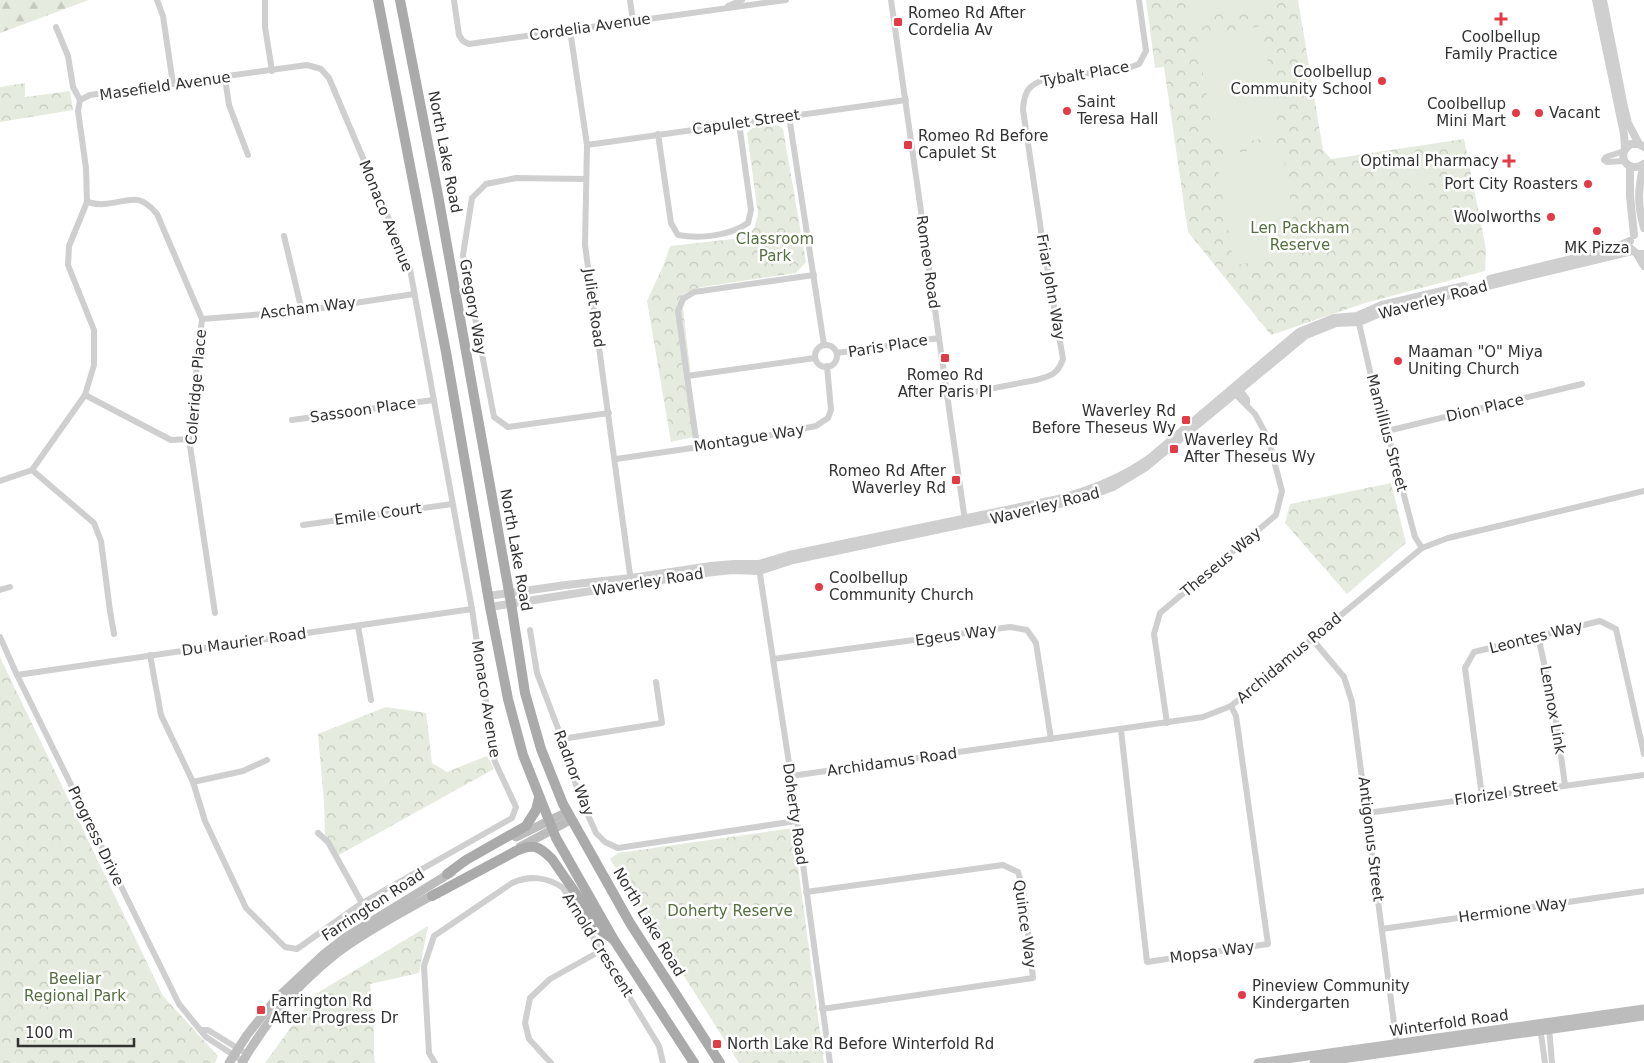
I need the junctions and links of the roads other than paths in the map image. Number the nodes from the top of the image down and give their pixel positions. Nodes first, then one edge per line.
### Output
1 (158, 0) edge
2 (265, 0) edge
3 (378, 0) edge
4 (400, 0) edge
5 (454, 0) edge
6 (630, 0) edge
7 (742, 0) edge
8 (786, 0) edge
9 (892, 0) edge
10 (1139, 0) edge
11 (1596, 0) edge
12 (1604, 0) edge
13 (717, 10) junction
14 (633, 21) junction
15 (56, 27) dead end
16 (570, 30) junction
17 (321, 69) joint
18 (272, 71) junction
19 (1615, 75) junction
20 (225, 78) junction
21 (174, 84) junction
22 (1027, 90) joint
23 (80, 100) junction
24 (906, 100) junction
25 (789, 116) junction
26 (738, 123) junction
27 (658, 134) junction
28 (587, 145) junction
29 (1642, 146) edge
30 (1624, 150) junction
31 (248, 155) dead end
32 (1627, 163) junction
33 (1644, 164) edge
34 (586, 179) junction
35 (87, 202) junction
36 (1644, 228) edge
37 (1644, 234) edge
38 (284, 236) dead end
39 (1632, 238) junction
40 (1638, 253) edge
41 (1644, 266) edge
42 (814, 275) junction
43 (414, 294) junction
44 (302, 311) junction
45 (202, 319) junction
46 (1358, 319) junction
47 (939, 338) junction
48 (824, 345) junction
49 (837, 353) junction
50 (815, 358) junction
51 (827, 366) junction
52 (687, 376) junction
53 (1582, 384) dead end
54 (1235, 389) junction
55 (85, 395) junction
56 (947, 397) junction
57 (433, 400) junction
58 (609, 413) junction
59 (292, 420) dead end
60 (1387, 431) junction
61 (189, 439) junction
62 (697, 446) junction
63 (616, 459) junction
64 (32, 470) junction
65 (0, 481) edge
66 (1644, 491) edge
67 (452, 504) junction
68 (966, 522) junction
69 (303, 525) dead end
70 (1422, 548) junction
71 (759, 568) junction
72 (631, 581) junction
73 (10, 587) dead end
74 (0, 590) edge
75 (510, 598) junction
76 (489, 601) junction
77 (472, 610) junction
78 (215, 613) dead end
79 (358, 626) junction
80 (530, 630) dead end
81 (114, 634) dead end
82 (1538, 636) junction
83 (0, 637) edge
84 (1312, 639) junction
85 (150, 655) junction
86 (773, 660) junction
87 (16, 675) junction
88 (656, 682) dead end
89 (371, 700) dead end
90 (1231, 706) junction
91 (1167, 723) junction
92 (1121, 730) junction
93 (562, 739) junction
94 (1052, 739) junction
95 (1644, 754) edge
96 (267, 760) dead end
97 (1644, 775) edge
98 (791, 776) junction
99 (193, 782) junction
100 (1566, 785) junction
101 (1482, 796) junction
102 (539, 798) junction
103 (1367, 813) junction
104 (568, 816) junction
105 (796, 821) junction
106 (550, 824) junction
107 (318, 833) dead end
108 (448, 874) junction
109 (806, 892) junction
110 (1644, 892) edge
111 (432, 896) junction
112 (362, 904) junction
113 (1382, 929) junction
114 (614, 940) junction
115 (602, 950) junction
116 (822, 1009) junction
117 (1644, 1009) edge
118 (1644, 1016) edge
119 (1544, 1027) junction
120 (1398, 1048) junction
121 (234, 1056) edge
122 (244, 1059) edge
123 (435, 1063) edge
124 (551, 1063) edge
125 (664, 1063) edge
126 (694, 1063) edge
127 (720, 1063) edge
128 (830, 1063) edge
129 (1258, 1063) edge
130 (1314, 1063) edge
131 (1545, 1063) edge
132 (1552, 1063) edge

1 - 21 street
2 - 18 street
3 - 76 main road
4 - 75 main road, North Lake Road
5 - 16 street, Cordelia Avenue
6 - 14 street
7 - 13 street, Cordelia Avenue
8 - 13 street, Cordelia Avenue
9 - 24 street, Romeo Road
10 - 22 street, Tybalt Place
11 - 19 street
12 - 19 street
13 - 14 street, Cordelia Avenue
14 - 16 street, Cordelia Avenue
15 - 23 street
16 - 28 street, Juliet Road
17 - 18 street, Masefield Avenue
17 - 43 street, Monaco Avenue
18 - 20 street, Masefield Avenue
19 - 29 street
19 - 30 street
20 - 21 street, Masefield Avenue
20 - 31 street
21 - 23 street, Masefield Avenue
22 - 56 street, Friar John Way
23 - 35 street, Masefield Avenue
24 - 25 street, Capulet Street
24 - 47 street, Romeo Road
25 - 26 street, Capulet Street
25 - 42 street
26 - 27 street, Capulet Street
26 - 27 street
27 - 28 street, Capulet Street
28 - 34 street, Juliet Road
29 - 30 street
30 - 32 street
30 - 32 street
32 - 33 street
32 - 39 street
33 - 36 street
34 - 58 street, Juliet Road
34 - 58 street, Gregory Way
35 - 45 street, Coleridge Place
35 - 55 street, Masefield Avenue
37 - 39 street, Waverley Road
38 - 44 street
39 - 40 street
39 - 46 street, Waverley Road
40 - 41 street
40 - 46 street, Waverley Road
42 - 48 street
42 - 52 street
43 - 44 street, Ascham Way
43 - 57 street, Monaco Avenue
44 - 45 street, Ascham Way
45 - 61 street, Coleridge Place
46 - 54 street, Waverley Road
46 - 60 street, Mamillius Street
47 - 49 street, Paris Place
47 - 56 street, Romeo Road
48 - 49 street
48 - 50 street
49 - 51 street
50 - 51 street
50 - 52 street
51 - 62 street, Montague Way
52 - 62 street
53 - 60 street, Dion Place
54 - 68 street, Waverley Road
54 - 91 street, Theseus Way
55 - 61 street
55 - 64 street, Masefield Avenue
56 - 68 street, Romeo Road
57 - 59 street, Sassoon Place
57 - 67 street, Monaco Avenue
58 - 63 street, Juliet Road
60 - 70 street, Mamillius Street
61 - 78 street, Coleridge Place
62 - 63 street, Montague Way
63 - 72 street, Juliet Road
64 - 65 street
64 - 81 street
66 - 70 street, Archidamus Road
67 - 69 street, Emile Court
67 - 77 street, Monaco Avenue
68 - 71 street, Waverley Road
70 - 84 street, Archidamus Road
71 - 72 street, Waverley Road
71 - 86 street, Doherty Road
72 - 75 street, Waverley Road
73 - 74 street
75 - 76 street, Waverley Road
75 - 104 main road, North Lake Road
76 - 102 main road
77 - 79 street, Du Maurier Road
77 - 112 street, Monaco Avenue
79 - 85 street, Du Maurier Road
79 - 89 street
80 - 93 street, Radnor Way
82 - 95 street, Leontes Way
82 - 100 street, Lennox Link
82 - 101 street, Leontes Way
83 - 87 street, Progress Drive
84 - 90 street, Archidamus Road
84 - 103 street, Antigonus Street
85 - 87 street, Du Maurier Road
85 - 99 street, Monaco Avenue
86 - 94 street, Egeus Way
86 - 98 street, Doherty Road
87 - 121 street, Progress Drive
88 - 93 street
90 - 91 street, Archidamus Road
90 - 92 street, Mopsa Way
91 - 92 street, Archidamus Road
92 - 94 street, Archidamus Road
93 - 105 street, Radnor Way
94 - 98 street, Archidamus Road
96 - 99 street
97 - 100 street, Florizel Street
98 - 105 street, Doherty Road
99 - 112 street, Monaco Avenue
100 - 101 street, Florizel Street
101 - 103 street, Florizel Street
102 - 106 main road
102 - 108 main road
103 - 113 street, Antigonus Street
104 - 106 main road, Farrington Road
104 - 127 main road, North Lake Road
105 - 109 street, Doherty Road
106 - 108 main road, Farrington Road
106 - 111 main road, Farrington Road
106 - 114 main road
107 - 112 street
108 - 121 main road, Farrington Road
109 - 116 street, Doherty Road
109 - 116 street, Quince Way
110 - 113 street, Hermione Way
111 - 114 main road
111 - 122 main road, Farrington Road
113 - 120 street, Antigonus Street
114 - 126 main road
115 - 123 street, Arnold Crescent
115 - 124 street
115 - 125 street, Arnold Crescent
116 - 128 street, Doherty Road
117 - 119 main road, Winterfold Road
118 - 119 main road, Winterfold Road
119 - 120 main road, Winterfold Road
119 - 131 street
119 - 132 street
120 - 129 main road, Winterfold Road
120 - 130 main road, Winterfold Road
121 - 122 street, Progress Drive

